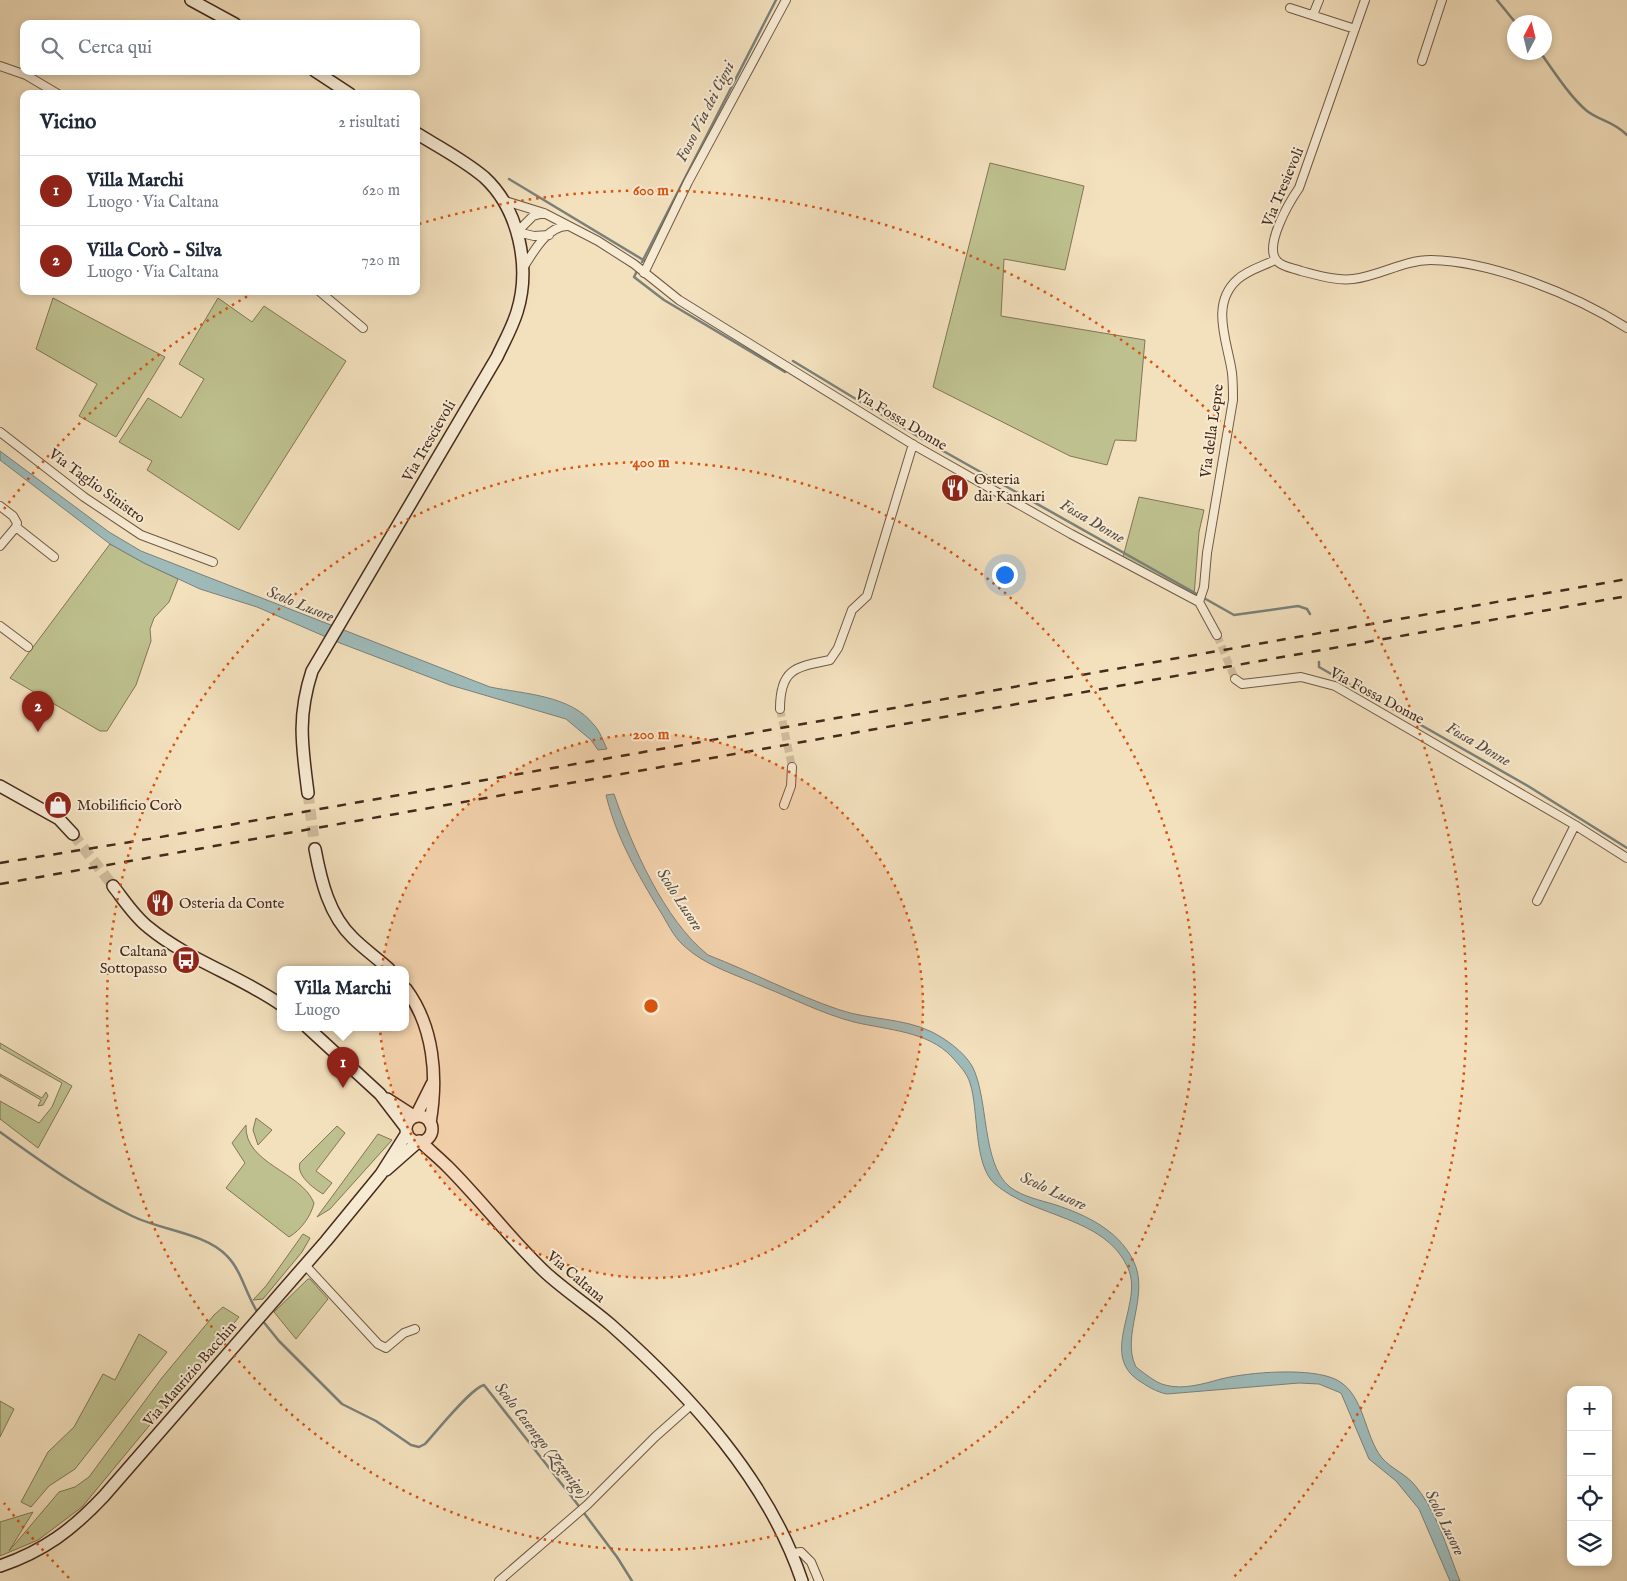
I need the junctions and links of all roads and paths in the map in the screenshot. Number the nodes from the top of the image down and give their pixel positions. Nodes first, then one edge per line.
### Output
1 (191, 0) edge
2 (786, 0) edge
3 (1319, 0) edge
4 (1365, 0) edge
5 (1442, 0) edge
6 (1290, 8) dead end
7 (1313, 16) junction
8 (228, 20) edge
9 (1355, 29) junction
10 (1422, 61) dead end
11 (0, 66) edge
12 (20, 73) edge
13 (26, 75) edge
14 (321, 75) edge
15 (51, 90) edge
16 (344, 90) edge
17 (420, 137) edge
18 (502, 200) junction
19 (544, 213) junction
20 (567, 226) junction
21 (517, 232) junction
22 (549, 235) junction
23 (1275, 260) junction
24 (523, 268) junction
25 (644, 273) junction
26 (323, 295) edge
27 (363, 328) dead end
28 (1627, 328) edge
29 (0, 432) edge
30 (913, 444) junction
31 (0, 506) edge
32 (16, 527) junction
33 (0, 546) edge
34 (54, 557) dead end
35 (212, 562) dead end
36 (1200, 600) junction
37 (0, 626) edge
38 (1217, 635) tunnel mouth
39 (28, 647) dead end
40 (1235, 679) dead end
41 (780, 709) tunnel mouth
42 (792, 767) tunnel mouth
43 (0, 786) edge
44 (308, 793) tunnel mouth
45 (784, 805) dead end
46 (1575, 825) junction
47 (73, 834) tunnel mouth
48 (315, 849) tunnel mouth
49 (1627, 858) edge
50 (114, 886) tunnel mouth
51 (1537, 901) dead end
52 (385, 966) edge
53 (409, 994) edge
54 (277, 1002) edge
55 (311, 1031) edge
56 (432, 1083) junction
57 (380, 1094) junction
58 (416, 1116) junction
59 (430, 1128) junction
60 (406, 1130) junction
61 (420, 1141) junction
62 (447, 1166) junction
63 (381, 1174) junction
64 (305, 1265) junction
65 (416, 1329) dead end
66 (691, 1405) junction
67 (792, 1553) junction
68 (0, 1566) edge
69 (498, 1581) edge
70 (802, 1581) edge
71 (818, 1581) edge

1 - 8 main road
2 - 25 street
3 - 7 street
4 - 9 street, Via Tresievoli
5 - 10 street
6 - 7 street
7 - 9 street
9 - 23 street, Via Tresievoli
11 - 12 street
13 - 15 street
14 - 16 main road
17 - 18 main road, Via Trescievoli
18 - 19 street, Via Fossa Donne
18 - 21 main road, Via Trescievoli
19 - 20 street, Via Fossa Donne
19 - 21 street
20 - 22 street
20 - 25 street, Via Fossa Donne
21 - 22 street
21 - 24 main road, Via Trescievoli
22 - 24 street
23 - 28 street
23 - 36 street, Via della Lepre
24 - 44 main road, Via Trescievoli
25 - 30 street, Via Fossa Donne
26 - 27 street
29 - 35 street, Via Taglio Sinistro
30 - 36 street, Via Fossa Donne
30 - 41 street
31 - 32 street
32 - 33 street
32 - 34 street
36 - 38 street
37 - 39 street
40 - 46 street, Via Fossa Donne
42 - 45 street
43 - 47 main road
46 - 49 street, Via Fossa Donne
46 - 51 street
48 - 52 main road
50 - 54 main road
53 - 56 main road
55 - 57 main road
56 - 58 main road
56 - 59 main road
57 - 58 main road
57 - 60 main road
58 - 59 main road
58 - 60 main road
59 - 61 main road
59 - 62 main road, Via Caltana
60 - 61 main road
60 - 63 main road, Via Maurizio Bacchin
61 - 62 main road, Via Caltana
61 - 63 main road, Via Maurizio Bacchin
62 - 66 main road, Via Caltana
63 - 64 main road, Via Maurizio Bacchin
64 - 65 street
64 - 68 main road, Via Maurizio Bacchin
66 - 67 main road, Via Caltana
66 - 69 street
67 - 70 main road, Via Caltana
67 - 71 street

